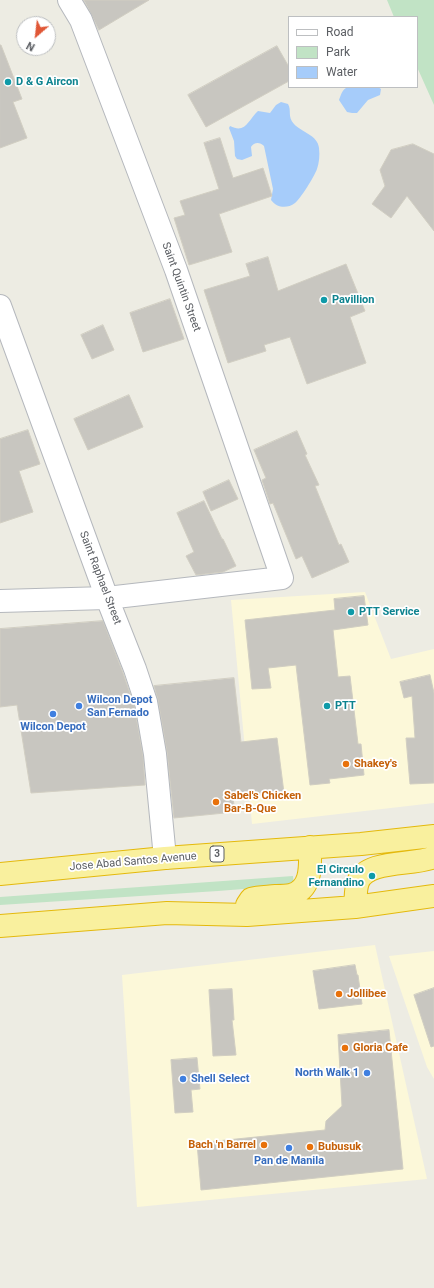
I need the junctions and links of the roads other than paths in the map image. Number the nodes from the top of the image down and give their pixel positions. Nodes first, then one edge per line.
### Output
1 (69, 0) edge
2 (0, 306) edge
3 (107, 598) junction
4 (0, 601) edge
5 (434, 836) edge
6 (310, 847) junction
7 (434, 857) edge
8 (165, 858) junction
9 (0, 874) edge
10 (434, 896) edge
11 (355, 907) junction
12 (247, 915) junction
13 (0, 926) edge

1 - 3 street, Saint Quintin Street
2 - 3 street, Saint Raphael Street
3 - 4 street
3 - 8 street, Saint Raphael Street
5 - 6 highway, Jose Abad Santos Avenue / 3
6 - 8 highway, Jose Abad Santos Avenue / 3
6 - 12 highway
7 - 11 highway
8 - 9 highway, Jose Abad Santos Avenue / 3
10 - 11 highway
11 - 12 highway
12 - 13 highway

